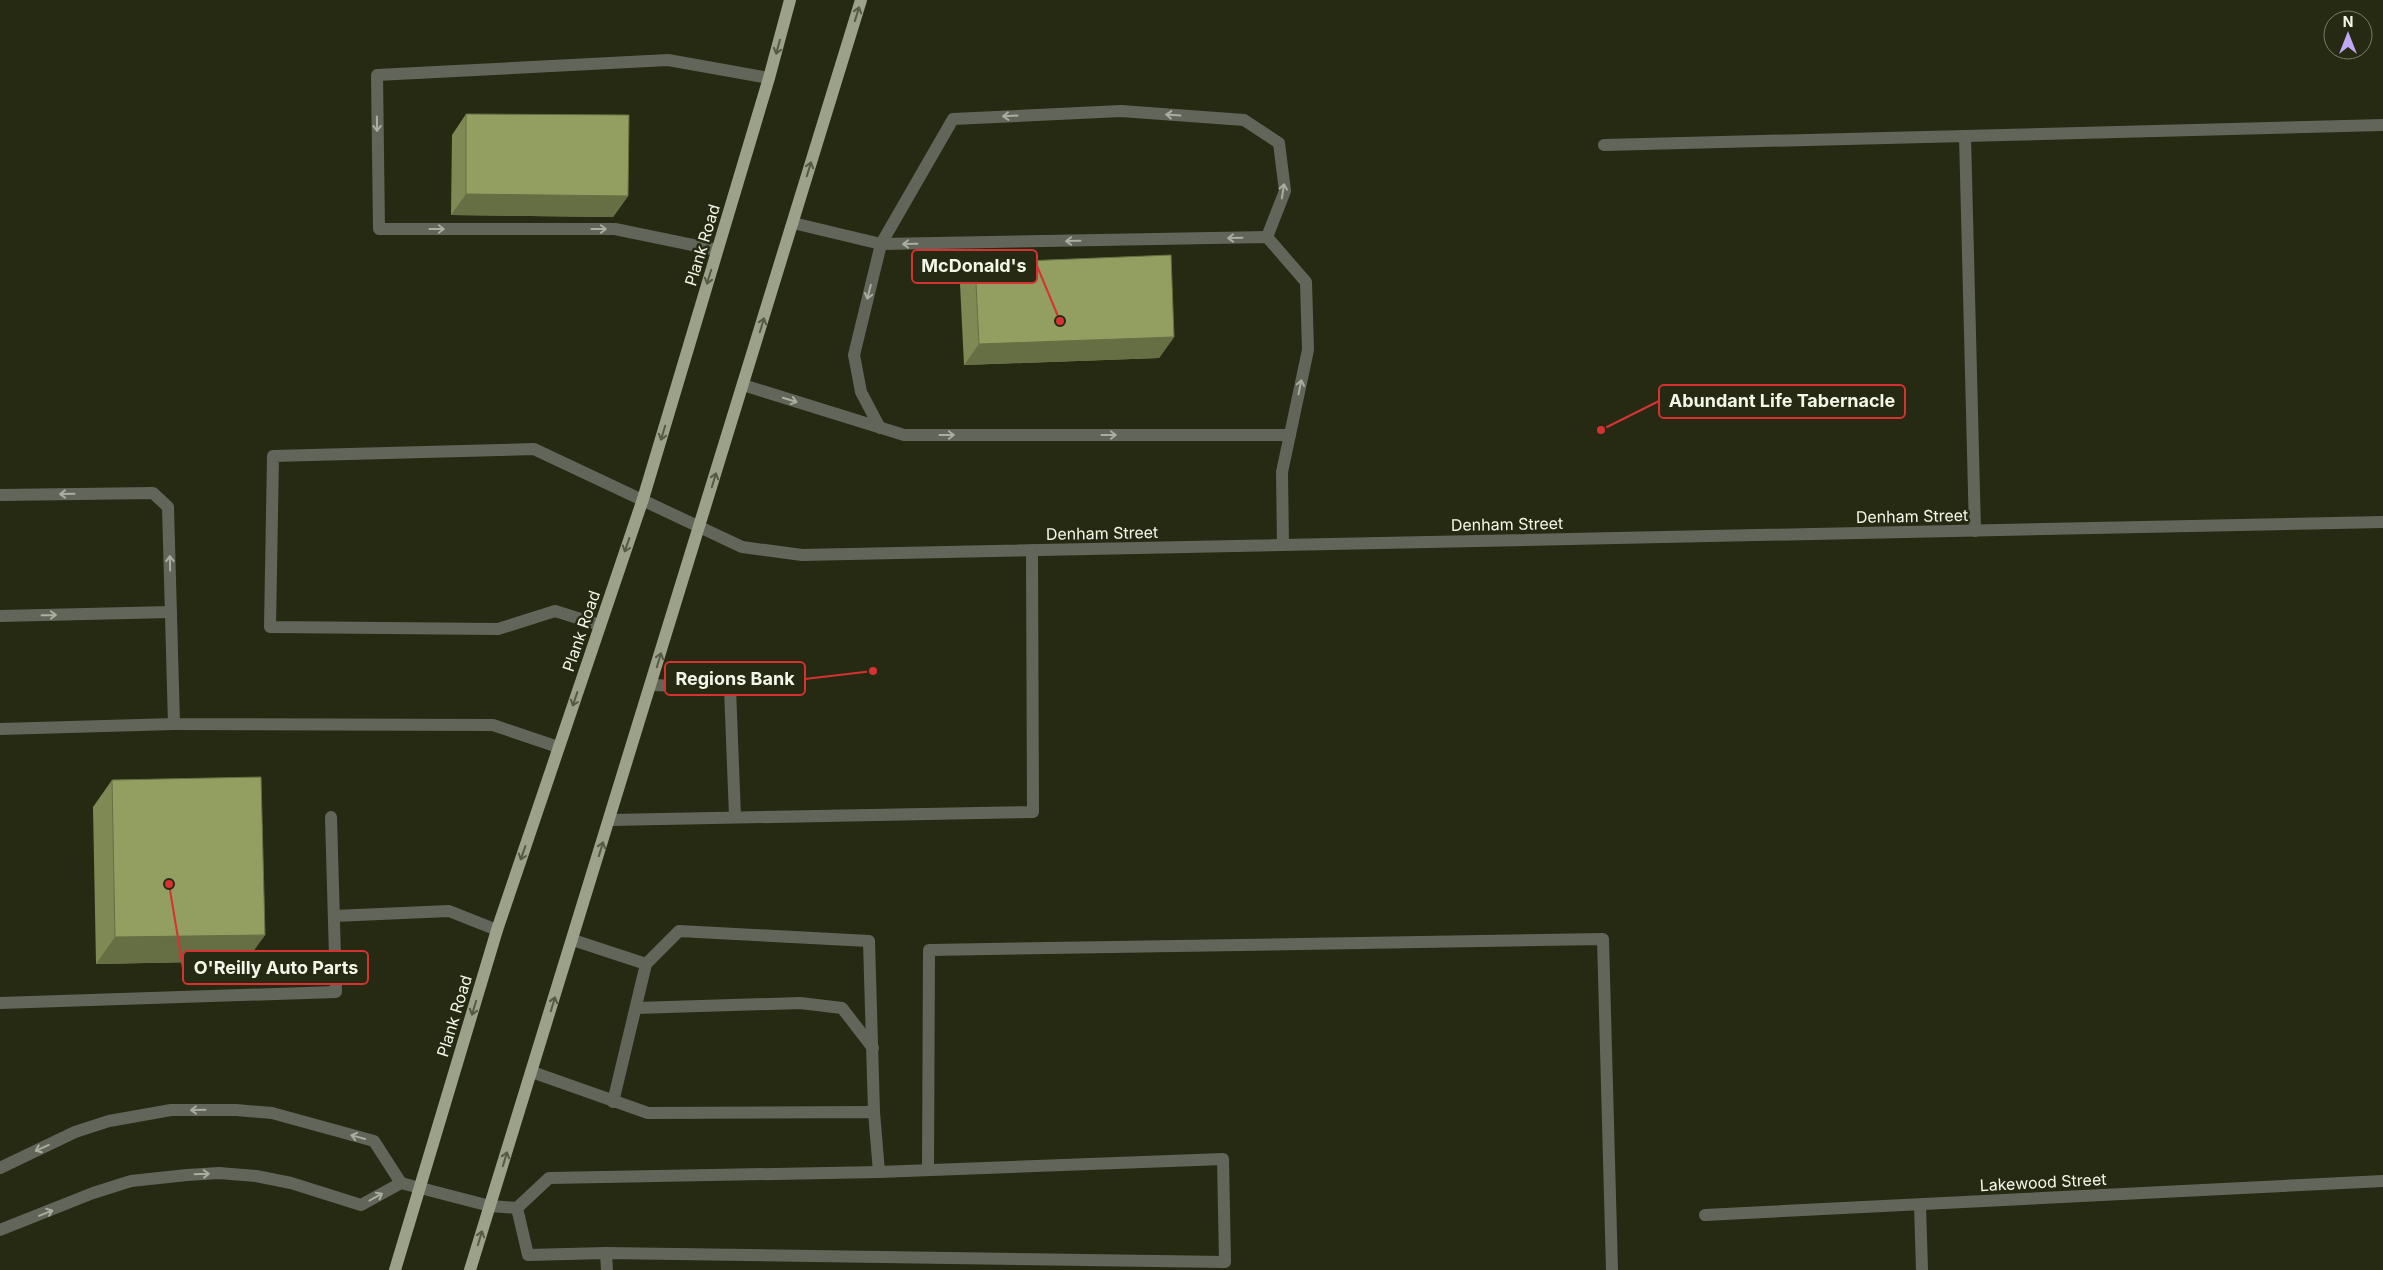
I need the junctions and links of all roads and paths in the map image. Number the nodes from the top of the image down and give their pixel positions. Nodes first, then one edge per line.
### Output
1 (790, 0) edge
2 (861, 0) edge
3 (769, 78) junction
4 (2383, 125) edge
5 (1965, 136) junction
6 (1604, 145) dead end
7 (793, 223) junction
8 (1267, 237) junction
9 (881, 244) junction
10 (717, 250) junction
11 (743, 385) junction
12 (880, 428) junction
13 (1290, 435) junction
14 (0, 495) edge
15 (643, 499) junction
16 (2383, 522) edge
17 (700, 527) junction
18 (1976, 531) junction
19 (1283, 545) junction
20 (1032, 550) junction
21 (171, 612) junction
22 (0, 616) edge
23 (600, 625) junction
24 (652, 685) junction
25 (730, 688) junction
26 (789, 690) dead end
27 (174, 724) junction
28 (0, 729) edge
29 (558, 748) junction
30 (331, 817) dead end
31 (735, 817) junction
32 (610, 820) junction
33 (334, 916) junction
34 (497, 930) junction
35 (573, 940) junction
36 (646, 964) junction
37 (0, 1002) edge
38 (636, 1008) junction
39 (873, 1048) junction
40 (532, 1072) junction
41 (613, 1102) junction
42 (874, 1112) junction
43 (0, 1168) edge
44 (928, 1170) junction
45 (879, 1172) junction
46 (2383, 1181) edge
47 (401, 1183) junction
48 (420, 1186) junction
49 (1920, 1205) junction
50 (490, 1206) junction
51 (517, 1208) junction
52 (1705, 1215) dead end
53 (0, 1230) edge
54 (606, 1253) junction
55 (1224, 1266) edge
56 (395, 1270) edge
57 (470, 1270) edge
58 (607, 1270) edge
59 (1612, 1270) edge
60 (1922, 1270) edge

1 -> 3 main road, Plank Road
7 -> 2 main road
3 - 10 main road, Plank Road
3 -> 10 street
4 - 5 street
5 - 6 street
5 - 18 street
7 - 9 street
11 -> 7 main road
8 -> 9 street
8 -> 9 street
13 -> 8 street
9 -> 12 street
10 -> 15 main road, Plank Road
11 -> 12 street
17 -> 11 main road
12 -> 13 street
13 - 19 street
21 -> 14 street
15 - 17 street, Denham Street
15 -> 23 main road, Plank Road
15 - 23 street, Denham Street
16 - 18 street, Denham Street
17 - 20 street, Denham Street
24 -> 17 main road
18 - 19 street, Denham Street
19 - 20 street, Denham Street
20 - 31 street
22 -> 21 street
21 - 27 street
23 -> 29 main road, Plank Road
24 - 25 street
24 - 32 main road
25 - 26 street
25 - 31 street
27 - 28 street
27 - 29 street
29 -> 34 main road, Plank Road
30 - 33 street
31 - 32 street
35 -> 32 main road
33 - 34 street
33 - 37 street
34 -> 48 main road, Plank Road
35 - 36 street
40 -> 35 main road
36 - 38 street
36 - 39 street
38 - 39 street
38 - 41 street
39 - 42 street
40 - 41 street
50 -> 40 main road
41 - 42 street
42 - 45 street
47 -> 43 street
44 - 45 street
44 - 55 street
44 - 59 street
45 - 51 street
46 - 49 street, Lakewood Street
47 - 48 street
53 -> 47 street
48 - 50 street
48 - 56 main road, Plank Road
49 - 52 street, Lakewood Street
49 - 60 street
50 - 51 street
57 -> 50 main road
51 - 54 street
54 - 55 street
54 - 58 street

